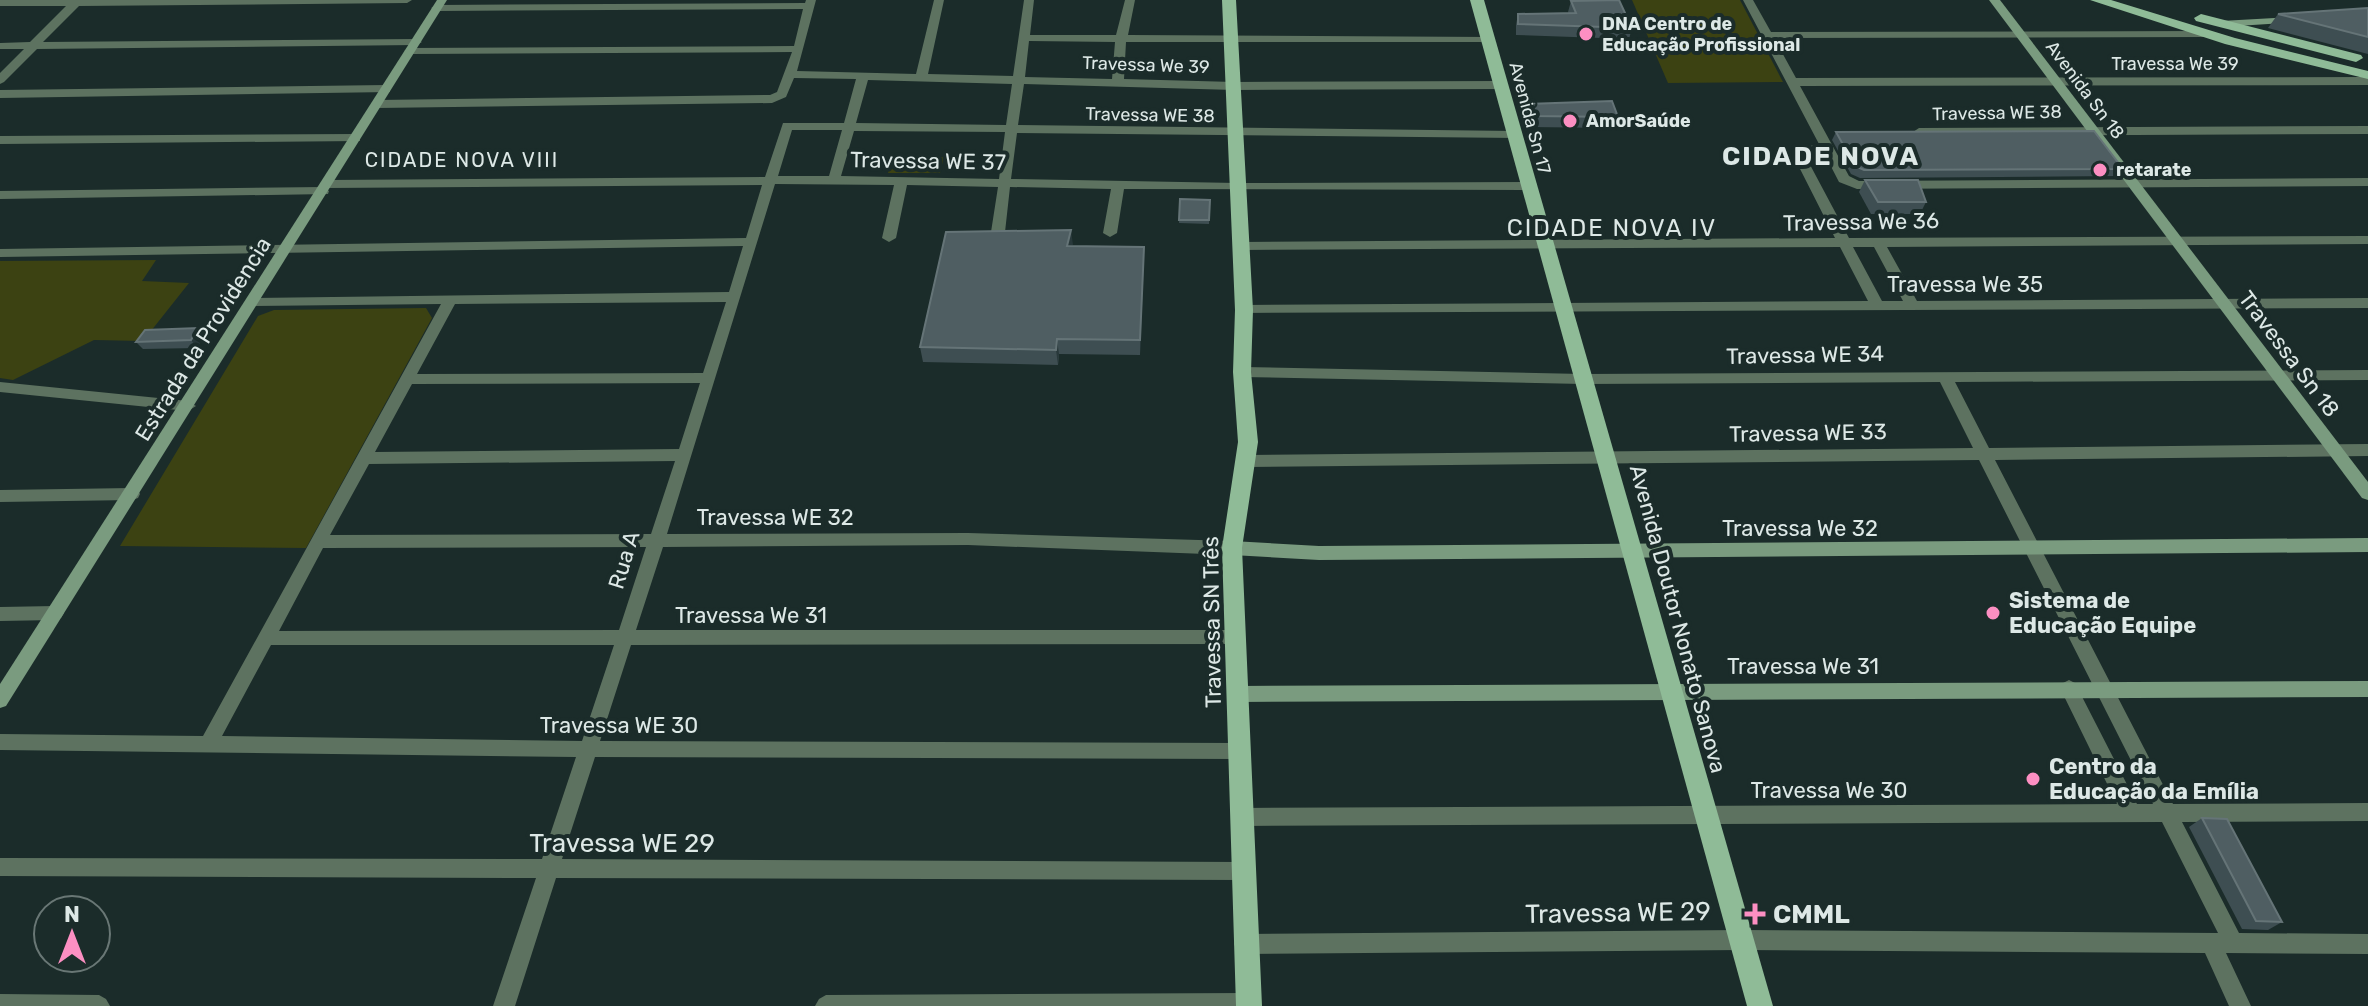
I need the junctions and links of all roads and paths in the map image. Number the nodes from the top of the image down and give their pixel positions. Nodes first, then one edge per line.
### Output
1 (407, 0) edge
2 (939, 0) edge
3 (1029, 0) edge
4 (1130, 0) edge
5 (1229, 0) edge
6 (1477, 0) edge
7 (1748, 0) edge
8 (1994, 0) edge
9 (2097, 0) edge
10 (2142, 0) edge
11 (77, 1) edge
12 (0, 3) edge
13 (810, 3) edge
14 (439, 4) edge
15 (2310, 20) edge
16 (2221, 24) junction
17 (2206, 34) junction
18 (1766, 35) junction
19 (2023, 36) junction
20 (1025, 38) junction
21 (1122, 38) junction
22 (1487, 39) junction
23 (1229, 40) junction
24 (34, 45) junction
25 (0, 46) edge
26 (413, 47) junction
27 (799, 49) junction
28 (2368, 61) edge
29 (790, 74) junction
30 (863, 75) junction
31 (2368, 75) edge
32 (921, 77) junction
33 (1019, 79) junction
34 (0, 80) edge
35 (2368, 81) edge
36 (1118, 82) junction
37 (1791, 82) junction
38 (2057, 83) junction
39 (1501, 85) junction
40 (1234, 86) junction
41 (386, 89) junction
42 (0, 94) edge
43 (377, 104) junction
44 (787, 126) joint
45 (850, 127) junction
46 (1014, 130) junction
47 (2094, 130) junction
48 (2368, 130) edge
49 (1910, 132) edge
50 (1818, 133) junction
51 (1833, 133) edge
52 (1236, 134) junction
53 (1514, 135) junction
54 (356, 138) junction
55 (0, 140) edge
56 (1825, 147) junction
57 (770, 180) junction
58 (834, 180) junction
59 (901, 181) junction
60 (1005, 181) junction
61 (2368, 182) edge
62 (2134, 184) junction
63 (1118, 185) junction
64 (1528, 186) junction
65 (325, 187) junction
66 (1237, 187) junction
67 (0, 195) edge
68 (998, 232) edge
69 (1110, 233) dead end
70 (889, 238) dead end
71 (2176, 240) junction
72 (2368, 240) edge
73 (749, 242) junction
74 (1879, 244) junction
75 (1546, 245) junction
76 (1845, 245) junction
77 (1240, 246) junction
78 (288, 247) junction
79 (0, 253) edge
80 (733, 297) junction
81 (450, 300) junction
82 (254, 301) junction
83 (2224, 303) junction
84 (2368, 303) edge
85 (1877, 306) junction
86 (1913, 307) junction
87 (1563, 308) junction
88 (1244, 310) junction
89 (1242, 372) junction
90 (2276, 375) junction
91 (2368, 375) edge
92 (1944, 376) junction
93 (709, 378) junction
94 (407, 379) junction
95 (1583, 379) junction
96 (0, 387) edge
97 (188, 406) junction
98 (2335, 450) junction
99 (2368, 450) edge
100 (1984, 453) junction
101 (685, 455) junction
102 (1607, 457) junction
103 (364, 458) junction
104 (1248, 461) junction
105 (132, 494) junction
106 (2368, 494) edge
107 (0, 496) edge
108 (655, 539) junction
109 (318, 542) junction
110 (2368, 545) edge
111 (1232, 548) junction
112 (2029, 549) junction
113 (1631, 551) junction
114 (55, 613) junction
115 (0, 614) edge
116 (1235, 637) junction
117 (266, 638) junction
118 (625, 638) junction
119 (2069, 688) junction
120 (2368, 689) edge
121 (2103, 690) junction
122 (1670, 691) junction
123 (1238, 694) junction
124 (0, 700) edge
125 (0, 742) edge
126 (208, 745) junction
127 (587, 749) junction
128 (1238, 751) junction
129 (2368, 812) edge
130 (1706, 814) junction
131 (2132, 814) junction
132 (2168, 814) junction
133 (1241, 817) junction
134 (0, 867) edge
135 (547, 871) junction
136 (1243, 871) junction
137 (1742, 940) junction
138 (2222, 942) junction
139 (1244, 944) junction
140 (2368, 944) edge
141 (1249, 1004) edge
142 (0, 1005) edge
143 (99, 1006) edge
144 (504, 1006) edge
145 (826, 1006) edge
146 (1760, 1006) edge
147 (2240, 1006) edge

1 - 11 street
2 - 32 street
3 - 20 street
4 - 21 street
5 - 23 main road, Travessa SN Três
6 - 22 main road, Avenida Sn 17
7 - 18 street
8 - 19 main road, Avenida Sn 18
9 - 17 main road
10 - 16 main road
11 - 12 street
11 - 24 street
13 - 14 street
13 - 27 street
14 - 26 main road, Estrada da Providencia
15 - 16 main road
16 - 28 main road
17 - 19 street
17 - 31 main road
18 - 19 street
18 - 37 street
19 - 38 main road, Avenida Sn 18
20 - 21 street
20 - 33 street
21 - 23 street
21 - 36 street
22 - 23 street
22 - 39 main road, Avenida Sn 17
23 - 40 main road, Travessa SN Três
24 - 25 street
24 - 26 street
24 - 34 street
26 - 27 street
26 - 41 main road, Estrada da Providencia
27 - 29 street
29 - 30 street, Travessa We 39
29 - 43 street
30 - 32 street, Travessa We 39
30 - 45 street
32 - 33 street, Travessa We 39
33 - 36 street, Travessa We 39
33 - 46 street
35 - 38 street, Travessa We 39
36 - 40 street, Travessa We 39
37 - 38 street, Travessa We 39
37 - 50 street
38 - 47 main road, Avenida Sn 18
39 - 40 street, Travessa We 39
39 - 53 main road, Avenida Sn 17
40 - 52 main road, Travessa SN Três
41 - 42 street
41 - 43 main road, Estrada da Providencia
43 - 54 main road, Estrada da Providencia
44 - 45 street, Travessa WE 38
44 - 57 street, Rua A
45 - 46 street, Travessa WE 38
45 - 58 street
46 - 52 street, Travessa WE 38
46 - 60 street
47 - 48 street, Travessa WE 38
47 - 49 street, Travessa WE 38
47 - 62 main road, Avenida Sn 18
50 - 51 street
50 - 56 street
52 - 53 street, Travessa WE 38
52 - 66 main road, Travessa SN Três
53 - 64 main road, Avenida Sn 17
54 - 55 street
54 - 65 main road, Estrada da Providencia
56 - 62 street
56 - 76 street
57 - 58 street, Travessa WE 37
57 - 65 street, Travessa WE 37
57 - 73 street, Rua A
58 - 59 street, Travessa WE 37
59 - 60 street, Travessa WE 37
59 - 70 street
60 - 63 street, Travessa WE 37
60 - 68 street
61 - 62 street
62 - 71 main road, Avenida Sn 18
63 - 66 street, Travessa WE 37
63 - 69 street
64 - 66 street, Travessa WE 37
64 - 75 main road, Avenida Sn 17
65 - 67 street, Travessa WE 37
65 - 78 main road, Estrada da Providencia
66 - 77 main road, Travessa SN Três
71 - 72 street
71 - 74 street, Travessa We 36
71 - 83 main road, Travessa Sn 18
73 - 78 street
73 - 80 street, Rua A
74 - 76 street, Travessa We 36
74 - 86 street
75 - 76 street, Travessa We 36
75 - 77 street
75 - 87 main road, Avenida Doutor Nonato Sanova
76 - 85 street
77 - 88 main road, Travessa SN Três
78 - 79 street
78 - 82 main road, Estrada da Providencia
80 - 81 street
80 - 93 street, Rua A
81 - 82 street
81 - 94 street
82 - 97 main road, Estrada da Providencia
83 - 84 street, Travessa We 35
83 - 86 street, Travessa We 35
83 - 90 main road, Travessa Sn 18
85 - 86 street, Travessa We 35
85 - 87 street, Travessa We 35
87 - 88 street
87 - 95 main road, Avenida Doutor Nonato Sanova
88 - 89 main road, Travessa SN Três
89 - 95 street, Travessa WE 34
89 - 104 main road, Travessa SN Três
90 - 91 street, Travessa WE 34
90 - 92 street, Travessa WE 34
90 - 98 main road, Travessa Sn 18
92 - 95 street, Travessa WE 34
92 - 100 street
93 - 94 street
93 - 101 street, Rua A
94 - 103 street
95 - 102 main road, Avenida Doutor Nonato Sanova
96 - 97 street
97 - 105 main road, Estrada da Providencia
98 - 99 street, Travessa WE 33
98 - 100 street, Travessa WE 33
98 - 106 main road, Travessa Sn 18
100 - 102 street, Travessa WE 33
100 - 112 street
101 - 103 street
101 - 108 street, Rua A
102 - 104 street, Travessa WE 33
102 - 113 main road, Avenida Doutor Nonato Sanova
103 - 109 street
104 - 111 main road, Travessa SN Três
105 - 107 street
105 - 114 main road, Estrada da Providencia
108 - 109 street, Travessa WE 32
108 - 111 street, Travessa WE 32
108 - 118 street, Rua A
109 - 117 street
110 - 112 main road, Travessa We 32
111 - 113 main road, Travessa We 32
111 - 116 main road, Travessa SN Três
112 - 113 main road, Travessa We 32
112 - 121 street
113 - 122 main road, Avenida Doutor Nonato Sanova
114 - 115 street
114 - 124 main road, Estrada da Providencia
116 - 118 street, Travessa We 31
116 - 123 main road, Travessa SN Três
117 - 118 street, Travessa We 31
117 - 126 street
118 - 127 street, Rua A
119 - 121 main road, Travessa We 31
119 - 122 main road, Travessa We 31
119 - 131 street
120 - 121 main road, Travessa We 31
121 - 132 street
122 - 123 main road, Travessa We 31
122 - 130 main road, Avenida Doutor Nonato Sanova
123 - 128 main road, Travessa SN Três
125 - 126 street, Travessa WE 30
126 - 127 street, Travessa WE 30
127 - 128 street, Travessa WE 30
127 - 135 street, Rua A
128 - 133 main road, Travessa SN Três
129 - 132 street, Travessa We 30
130 - 131 street, Travessa We 30
130 - 133 street, Travessa We 30
130 - 137 main road, Avenida Doutor Nonato Sanova
131 - 132 street, Travessa We 30
132 - 138 street
133 - 136 main road, Travessa SN Três
134 - 135 street, Travessa WE 29
135 - 136 street, Travessa WE 29
135 - 144 street, Rua A
136 - 139 main road, Travessa SN Três
137 - 138 street, Travessa WE 29
137 - 139 street, Travessa WE 29
137 - 146 main road, Avenida Doutor Nonato Sanova
138 - 140 street
138 - 147 street
139 - 141 main road, Travessa SN Três
141 - 145 street
142 - 143 street

